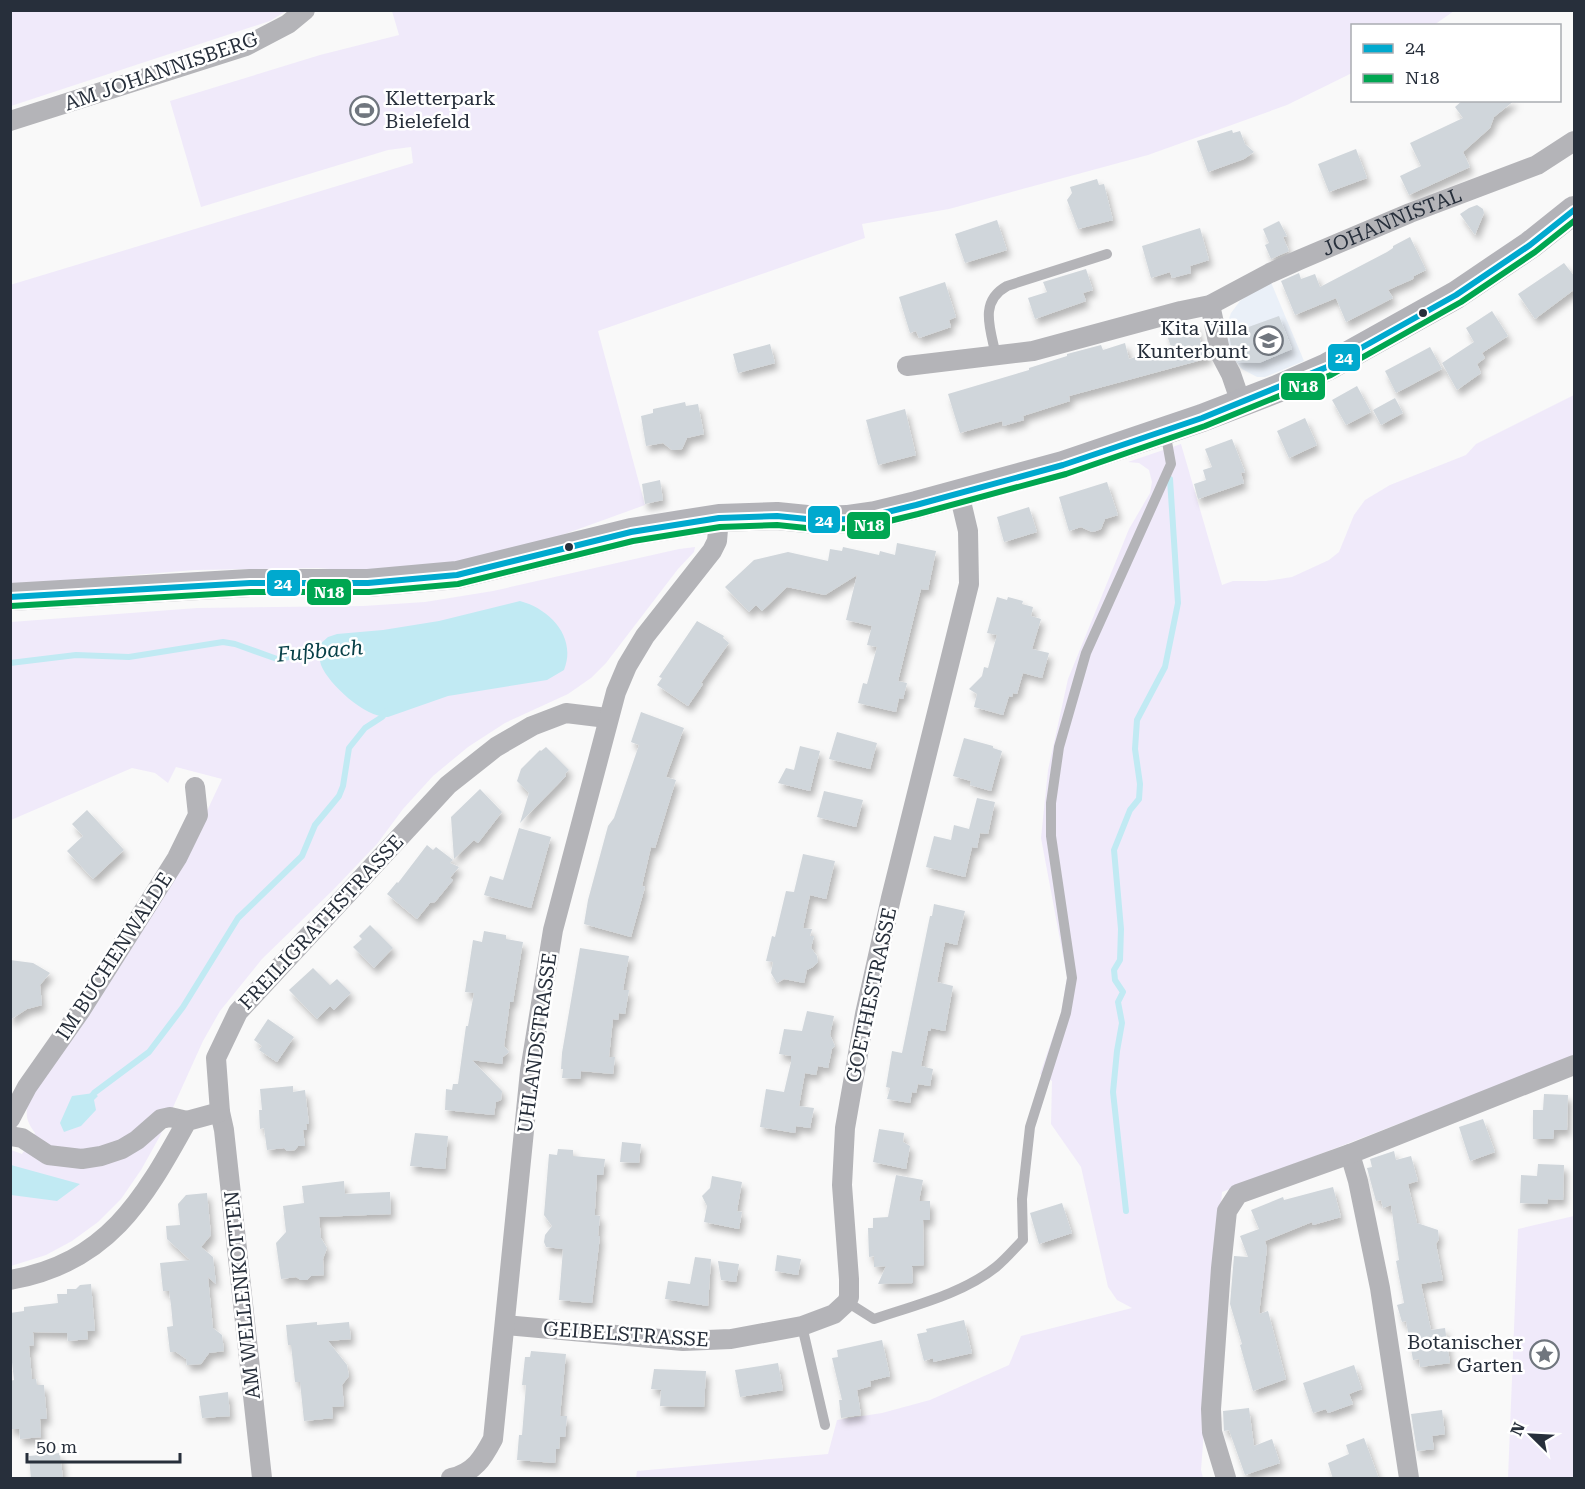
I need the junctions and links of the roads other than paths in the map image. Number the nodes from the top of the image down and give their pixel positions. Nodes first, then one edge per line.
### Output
1 (305, 10) edge
2 (10, 121) edge
3 (1575, 141) edge
4 (1575, 210) edge
5 (1107, 255) dead end
6 (1210, 305) junction
7 (996, 356) junction
8 (907, 366) dead end
9 (1241, 404) junction
10 (1165, 431) junction
11 (959, 493) junction
12 (719, 518) junction
13 (10, 597) edge
14 (607, 718) junction
15 (195, 787) dead end
16 (1575, 1065) edge
17 (220, 1112) junction
18 (10, 1119) edge
19 (187, 1121) junction
20 (10, 1136) edge
21 (1350, 1154) junction
22 (10, 1280) edge
23 (846, 1302) junction
24 (505, 1325) junction
25 (802, 1326) junction
26 (825, 1425) dead end
27 (262, 1479) edge
28 (451, 1479) edge
29 (1226, 1479) edge
30 (1409, 1479) edge

1 - 2 street, AM JOHANNISBERG
3 - 6 street, JOHANNISTAL
4 - 9 main road
5 - 7 lane
6 - 7 street, JOHANNISTAL
6 - 9 street
7 - 8 street, JOHANNISTAL
9 - 10 main road
10 - 11 main road
10 - 23 lane
11 - 12 main road
11 - 23 street, GOETHESTRASSE
12 - 13 main road
12 - 14 street, UHLANDSTRASSE
14 - 17 street, FREILIGRATHSTRASSE
14 - 24 street, UHLANDSTRASSE
15 - 18 street, IM BUCHENWALDE
16 - 21 street
17 - 19 street
17 - 27 street, AM WELLENKOTTEN
19 - 20 street
19 - 22 street
21 - 29 street
21 - 30 street
23 - 25 street, GEIBELSTRASSE
24 - 25 street, GEIBELSTRASSE
24 - 28 street, UHLANDSTRASSE
25 - 26 lane

